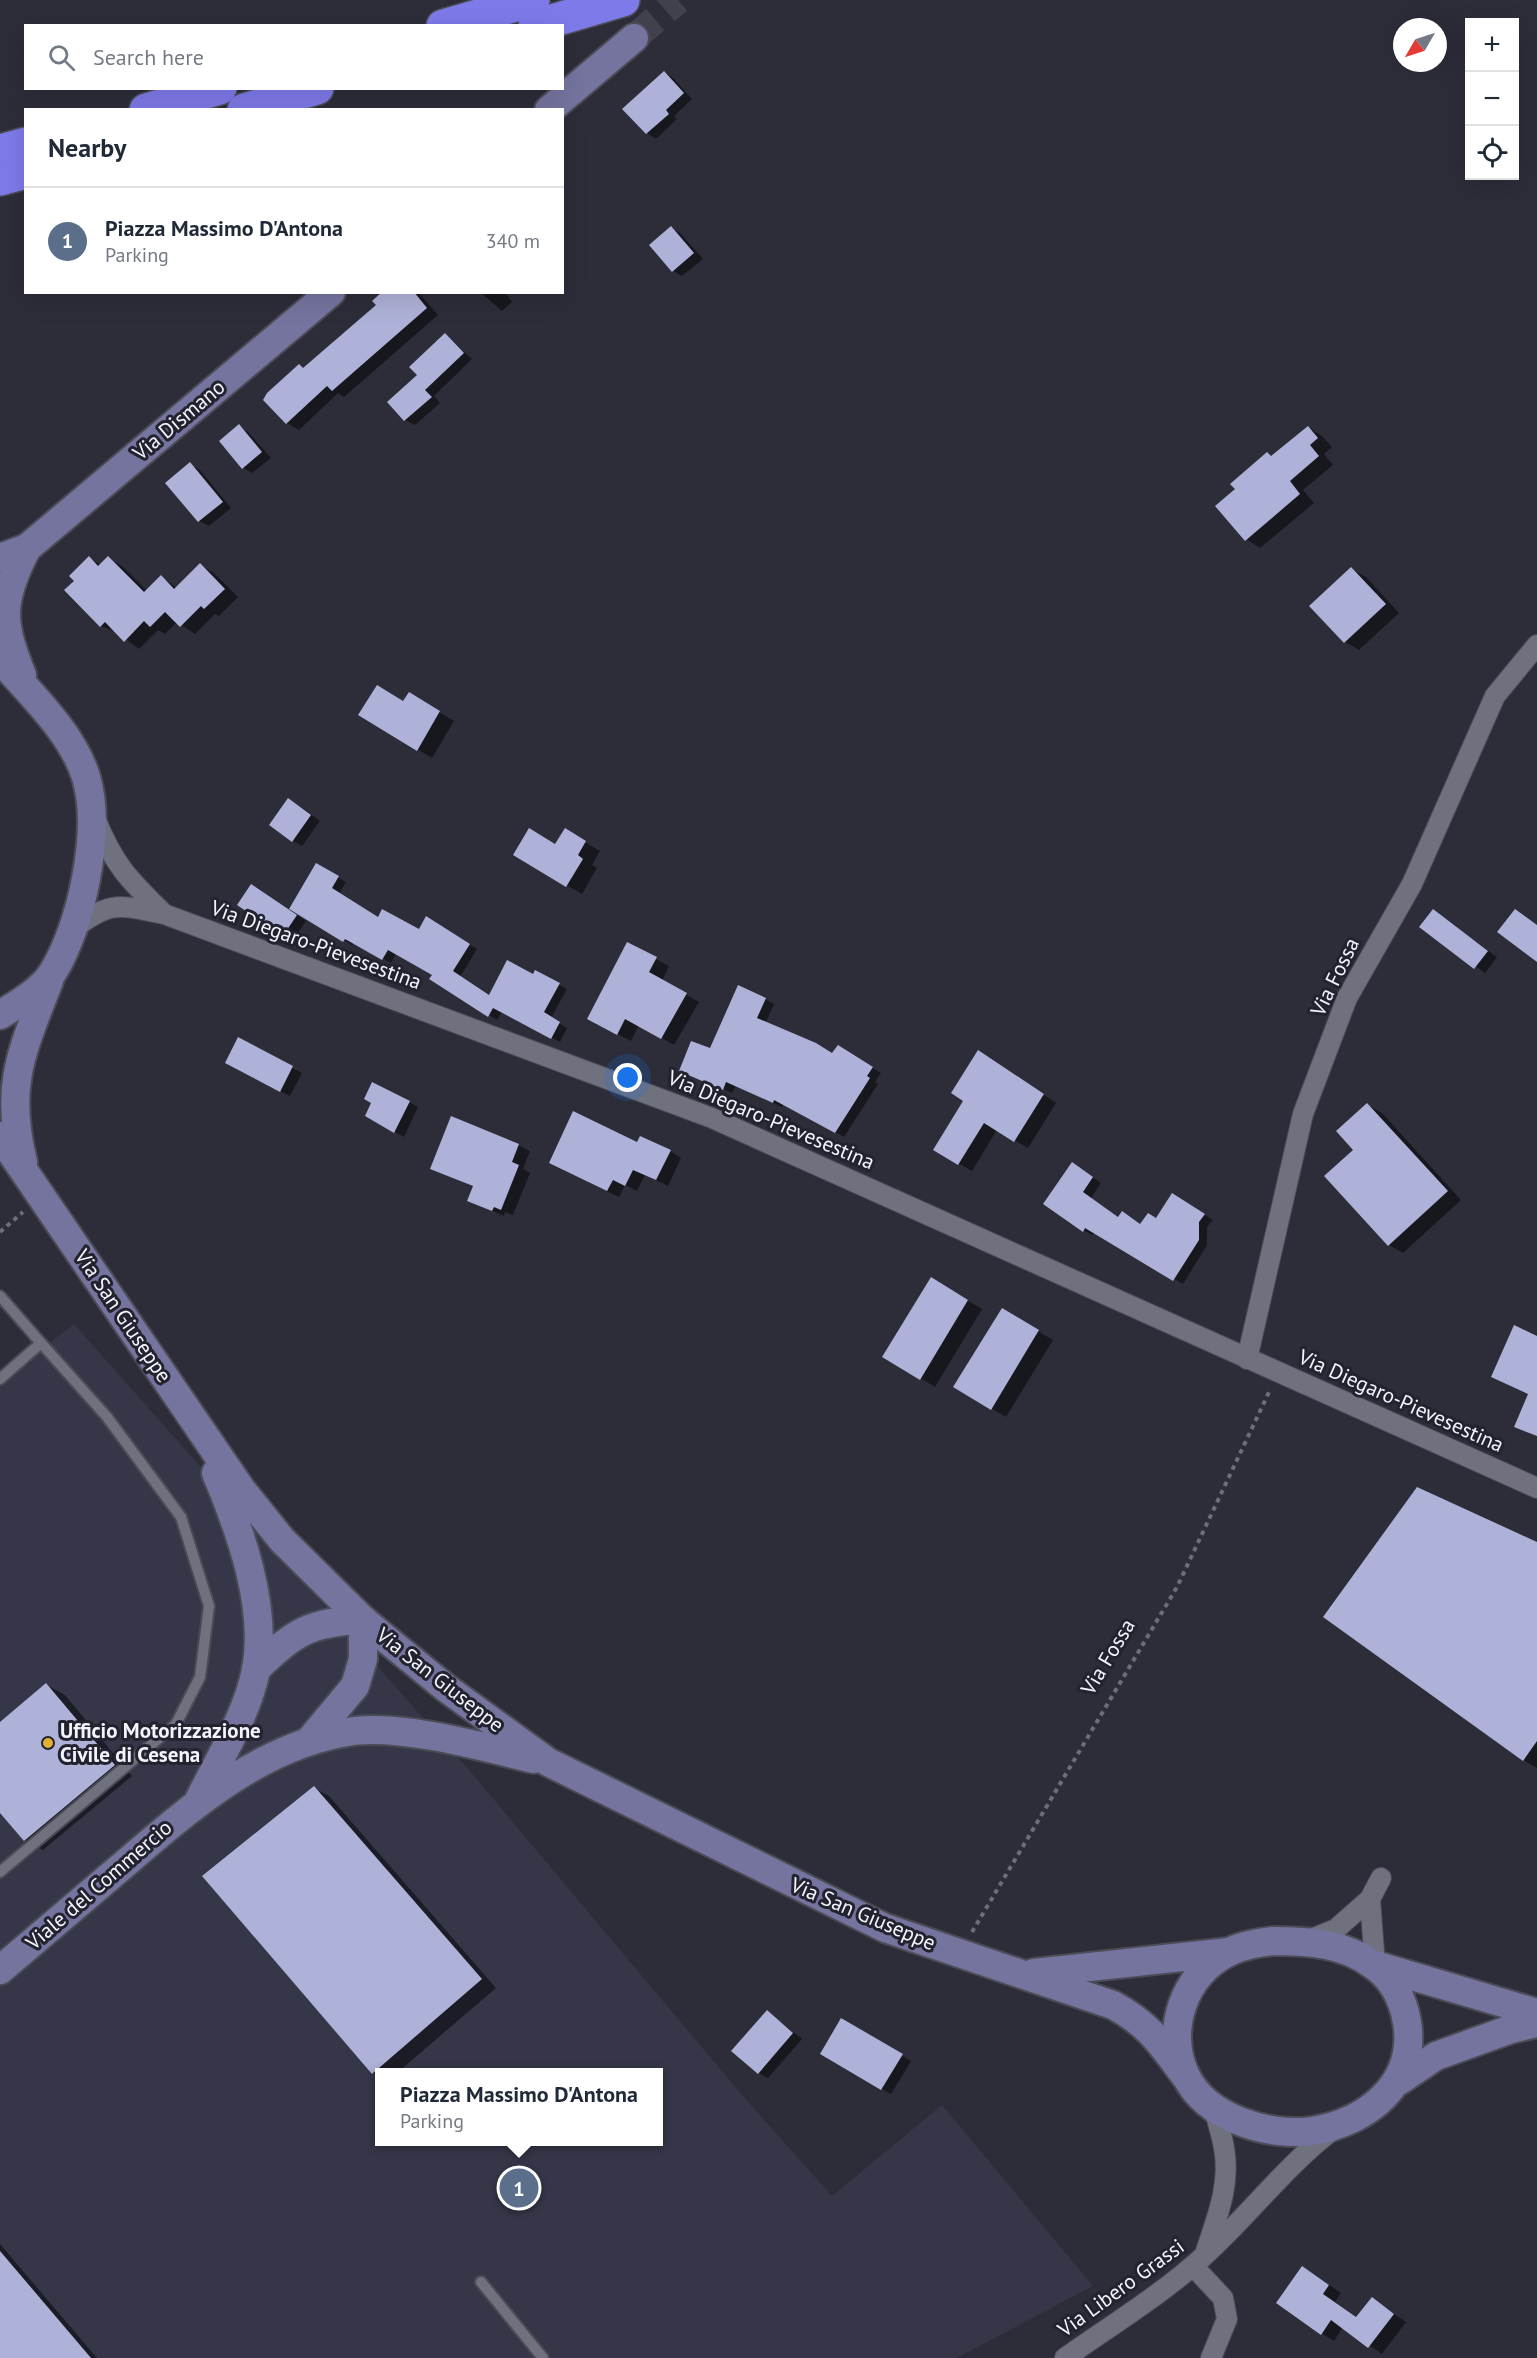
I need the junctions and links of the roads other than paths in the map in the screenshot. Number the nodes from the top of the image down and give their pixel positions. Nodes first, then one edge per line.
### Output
1 (533, 0) edge
2 (623, 0) edge
3 (450, 24) edge
4 (542, 24) edge
5 (634, 38) tunnel mouth
6 (213, 90) edge
7 (310, 90) edge
8 (153, 108) edge
9 (251, 108) edge
10 (551, 108) edge
11 (24, 145) edge
12 (0, 151) edge
13 (24, 172) edge
14 (0, 178) edge
15 (329, 294) edge
16 (27, 548) junction
17 (0, 558) edge
18 (1537, 645) edge
19 (0, 659) edge
20 (30, 694) junction
21 (92, 810) junction
22 (164, 914) junction
23 (73, 929) junction
24 (52, 973) junction
25 (0, 1015) edge
26 (0, 1136) edge
27 (26, 1172) junction
28 (0, 1296) edge
29 (41, 1343) junction
30 (1247, 1359) junction
31 (0, 1379) edge
32 (199, 1431) junction
33 (1537, 1488) edge
34 (363, 1620) junction
35 (256, 1669) junction
36 (310, 1740) junction
37 (548, 1762) junction
38 (199, 1800) junction
39 (0, 1872) edge
40 (1381, 1878) dead end
41 (1370, 1899) junction
42 (1306, 1941) junction
43 (1229, 1952) junction
44 (1375, 1965) junction
45 (0, 1971) edge
46 (1026, 1974) junction
47 (1537, 2013) edge
48 (1537, 2023) edge
49 (1186, 2077) junction
50 (1399, 2081) junction
51 (1214, 2108) junction
52 (1340, 2125) junction
53 (1198, 2261) junction
54 (481, 2282) dead end
55 (543, 2358) edge
56 (1065, 2358) edge
57 (1211, 2358) edge

1 - 3 highway
2 - 4 highway
5 - 10 main road
6 - 8 highway
7 - 9 highway
11 - 12 highway
13 - 14 highway
15 - 16 main road, Via Dismano
16 - 17 main road, Via Dismano
16 - 20 main road, Via Dismano
18 - 30 street, Via Fossa
19 - 20 main road
20 - 21 main road, Via San Giuseppe
21 - 22 street, Via Diegaro-Pievesestina
21 - 23 main road, Via San Giuseppe
22 - 23 street, Via Diegaro-Pievesestina
22 - 30 street, Via Diegaro-Pievesestina
23 - 24 main road, Via San Giuseppe
24 - 25 main road
24 - 27 main road, Via San Giuseppe
26 - 27 main road, Via San Giuseppe
27 - 32 main road, Via San Giuseppe
28 - 29 lane
29 - 31 lane
29 - 39 lane
30 - 33 street, Via Diegaro-Pievesestina
32 - 34 main road, Via San Giuseppe
32 - 35 main road, Viale del Commercio
34 - 35 main road, Viale del Commercio
34 - 36 main road, Viale del Commercio
34 - 37 main road, Via San Giuseppe
35 - 38 main road, Viale del Commercio
36 - 37 main road, Viale del Commercio
36 - 38 main road, Viale del Commercio
37 - 46 main road, Via San Giuseppe
38 - 45 main road, Viale del Commercio
40 - 41 street
41 - 42 street
41 - 44 street
42 - 43 main road
42 - 44 main road
43 - 46 main road, Via San Giuseppe
43 - 49 main road
44 - 47 main road
44 - 50 main road
46 - 49 main road, Via San Giuseppe
48 - 50 main road
49 - 51 main road
50 - 52 main road
51 - 52 main road
51 - 53 street
52 - 53 street, Via Libero Grassi
53 - 56 street, Via Libero Grassi
53 - 57 street
54 - 55 lane

